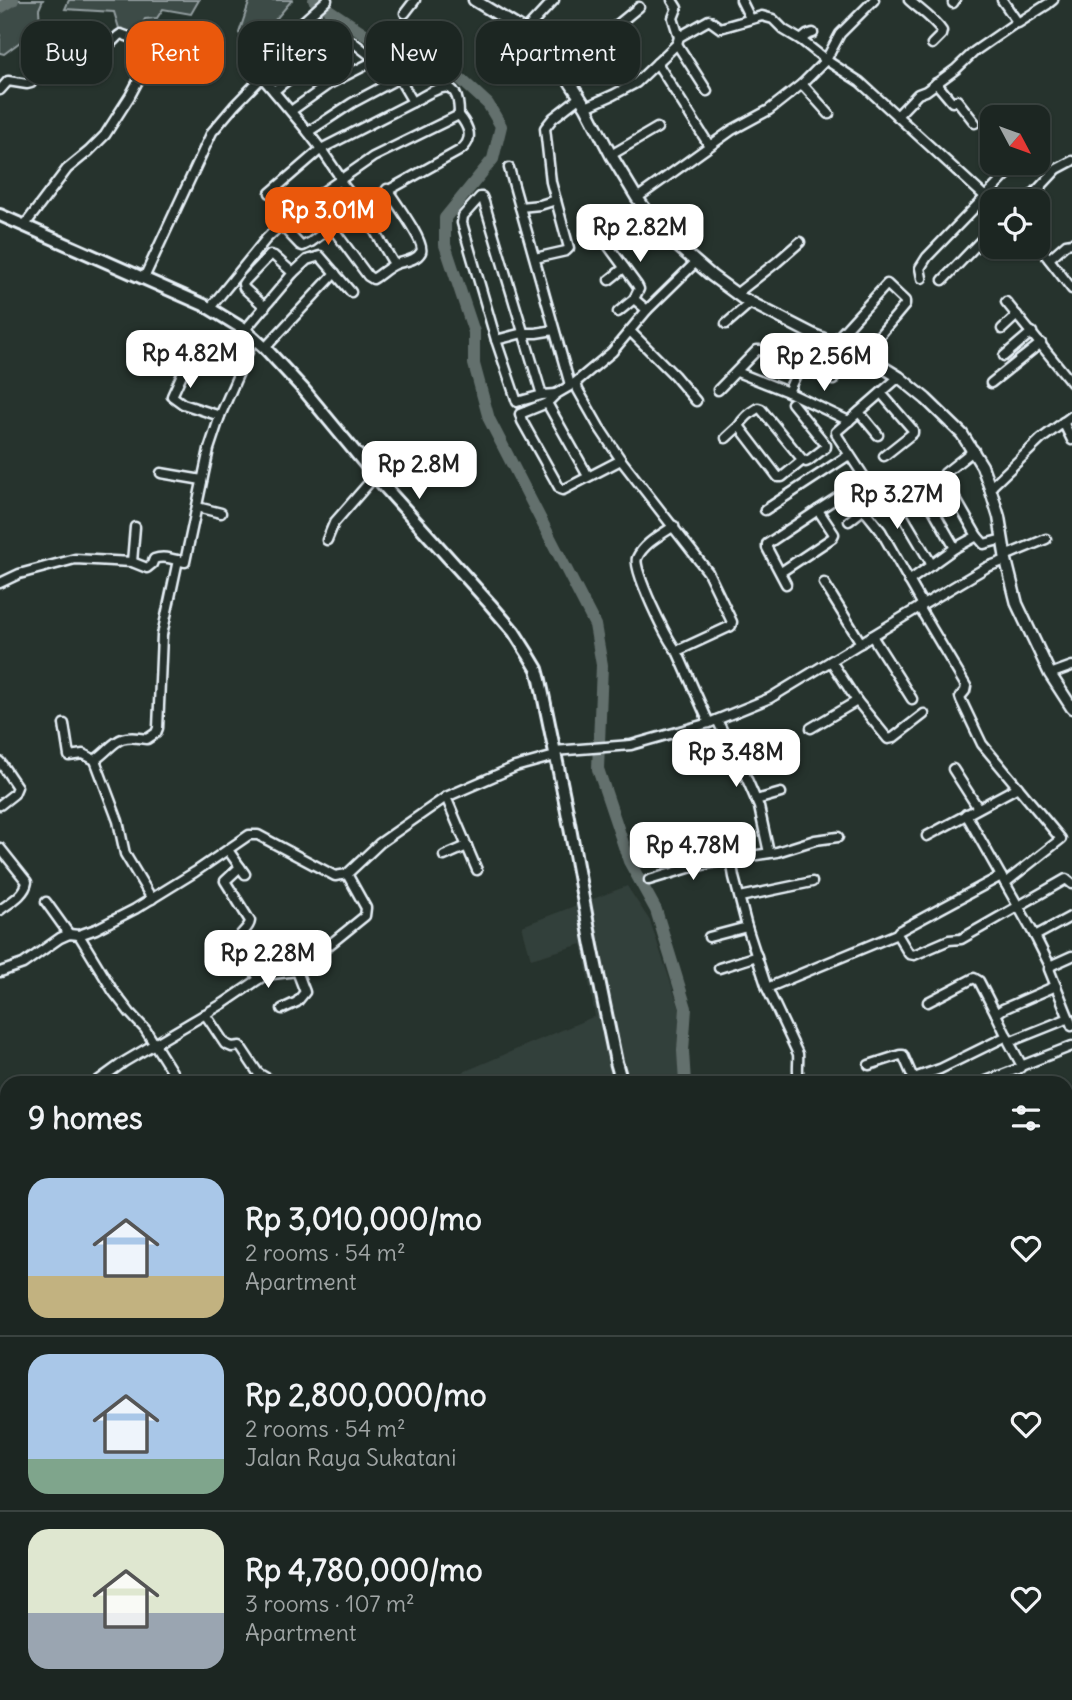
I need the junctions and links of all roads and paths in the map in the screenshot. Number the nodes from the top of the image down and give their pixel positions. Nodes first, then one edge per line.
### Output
1 (327, 0) edge
2 (415, 0) edge
3 (474, 0) edge
4 (554, 0) edge
5 (672, 0) edge
6 (741, 0) edge
7 (874, 0) edge
8 (909, 0) edge
9 (1002, 0) edge
10 (1053, 0) edge
11 (490, 4) edge
12 (639, 7) dead end
13 (405, 13) dead end
14 (750, 18) junction
15 (512, 21) edge
16 (534, 21) edge
17 (622, 21) edge
18 (1017, 22) junction
19 (813, 33) dead end
20 (126, 36) edge
21 (678, 40) junction
22 (801, 40) junction
23 (112, 42) edge
24 (353, 42) edge
25 (932, 44) dead end
26 (366, 52) edge
27 (825, 60) junction
28 (657, 63) junction
29 (366, 65) edge
30 (21, 83) edge
31 (936, 83) junction
32 (136, 84) edge
33 (268, 84) edge
34 (282, 84) edge
35 (388, 84) edge
36 (402, 84) edge
37 (571, 84) edge
38 (802, 84) junction
39 (0, 90) edge
40 (274, 91) junction
41 (707, 91) dead end
42 (580, 97) junction
43 (412, 102) junction
44 (586, 107) junction
45 (290, 111) junction
46 (830, 114) dead end
47 (459, 115) junction
48 (897, 116) junction
49 (975, 123) dead end
50 (657, 128) dead end
51 (308, 132) junction
52 (709, 145) junction
53 (321, 149) junction
54 (611, 155) junction
55 (1072, 161) edge
56 (509, 168) dead end
57 (1009, 175) edge
58 (340, 181) junction
59 (998, 189) edge
60 (1038, 189) edge
61 (387, 190) junction
62 (270, 192) dead end
63 (980, 192) edge
64 (637, 198) junction
65 (556, 200) junction
66 (360, 206) junction
67 (520, 207) junction
68 (980, 208) edge
69 (0, 215) edge
70 (281, 225) junction
71 (24, 226) junction
72 (331, 226) junction
73 (604, 240) dead end
74 (980, 241) edge
75 (800, 242) dead end
76 (1072, 243) edge
77 (535, 258) junction
78 (1050, 258) edge
79 (1049, 259) edge
80 (696, 262) junction
81 (394, 264) junction
82 (624, 268) junction
83 (293, 273) junction
84 (335, 273) junction
85 (144, 278) junction
86 (922, 278) dead end
87 (609, 280) dead end
88 (943, 280) dead end
89 (1072, 289) edge
90 (351, 292) dead end
91 (736, 294) junction
92 (634, 299) junction
93 (1006, 302) dead end
94 (750, 303) junction
95 (207, 307) junction
96 (265, 307) junction
97 (646, 310) junction
98 (618, 312) dead end
99 (1017, 315) junction
100 (726, 324) dead end
101 (1002, 329) dead end
102 (554, 330) junction
103 (630, 331) junction
104 (1031, 332) junction
105 (523, 333) junction
106 (250, 334) junction
107 (814, 335) junction
108 (496, 340) junction
109 (833, 343) junction
110 (1041, 343) junction
111 (265, 348) junction
112 (863, 355) junction
113 (187, 356) dead end
114 (1004, 356) dead end
115 (799, 365) junction
116 (737, 372) junction
117 (899, 377) junction
118 (833, 380) dead end
119 (991, 383) dead end
120 (1072, 383) edge
121 (573, 384) junction
122 (718, 390) dead end
123 (788, 393) junction
124 (881, 393) junction
125 (544, 399) junction
126 (696, 401) dead end
127 (517, 402) junction
128 (792, 403) dead end
129 (859, 412) junction
130 (520, 414) junction
131 (220, 416) junction
132 (1072, 416) edge
133 (849, 421) junction
134 (1063, 422) junction
135 (739, 426) junction
136 (836, 434) junction
137 (878, 435) dead end
138 (726, 438) dead end
139 (1072, 440) edge
140 (824, 442) junction
141 (974, 450) junction
142 (849, 455) junction
143 (884, 456) dead end
144 (621, 460) junction
145 (803, 460) junction
146 (161, 473) dead end
147 (375, 476) junction
148 (588, 476) junction
149 (202, 480) junction
150 (990, 488) junction
151 (857, 501) dead end
152 (931, 506) dead end
153 (197, 507) junction
154 (864, 509) junction
155 (765, 510) dead end
156 (818, 510) junction
157 (221, 513) dead end
158 (903, 516) dead end
159 (849, 521) dead end
160 (674, 526) junction
161 (135, 527) dead end
162 (978, 536) junction
163 (1003, 539) junction
164 (1046, 539) dead end
165 (327, 540) dead end
166 (955, 548) junction
167 (1006, 558) junction
168 (178, 560) junction
169 (132, 562) junction
170 (932, 565) junction
171 (781, 572) junction
172 (909, 581) junction
173 (0, 583) edge
174 (824, 583) dead end
175 (786, 584) dead end
176 (921, 606) junction
177 (872, 636) junction
178 (861, 643) junction
179 (677, 651) junction
180 (831, 661) junction
181 (1072, 666) edge
182 (1050, 674) junction
183 (912, 699) dead end
184 (857, 701) junction
185 (1072, 708) edge
186 (924, 714) dead end
187 (713, 722) junction
188 (64, 724) dead end
189 (811, 728) dead end
190 (555, 753) junction
191 (95, 760) junction
192 (0, 762) edge
193 (953, 769) dead end
194 (1018, 787) junction
195 (781, 793) dead end
196 (446, 797) junction
197 (756, 800) junction
198 (0, 805) edge
199 (978, 808) junction
200 (966, 814) junction
201 (928, 836) dead end
202 (838, 837) dead end
203 (467, 846) junction
204 (0, 848) edge
205 (228, 850) junction
206 (769, 853) junction
207 (444, 856) dead end
208 (732, 859) junction
209 (477, 870) dead end
210 (348, 874) junction
211 (1003, 879) junction
212 (1071, 879) edge
213 (649, 880) dead end
214 (813, 882) dead end
215 (740, 897) junction
216 (152, 899) junction
217 (46, 902) dead end
218 (1018, 906) junction
219 (0, 910) edge
220 (1072, 916) edge
221 (747, 927) junction
222 (69, 934) junction
223 (897, 934) junction
224 (79, 935) junction
225 (1035, 936) junction
226 (709, 937) dead end
227 (757, 956) junction
228 (1072, 956) edge
229 (1050, 966) junction
230 (719, 968) dead end
231 (297, 971) junction
232 (0, 972) edge
233 (260, 979) junction
234 (1056, 986) junction
235 (767, 988) junction
236 (928, 1002) dead end
237 (282, 1009) dead end
238 (205, 1014) junction
239 (996, 1014) junction
240 (1070, 1022) edge
241 (1008, 1039) junction
242 (155, 1042) junction
243 (1072, 1046) edge
244 (869, 1065) dead end
245 (1021, 1066) junction
246 (110, 1076) edge
247 (175, 1076) edge
248 (263, 1076) edge
249 (620, 1076) edge
250 (798, 1076) edge
251 (912, 1076) edge
252 (919, 1076) edge
253 (1000, 1076) edge

1 - 85 street
2 - 13 street
3 - 11 street
4 - 16 street
5 - 21 street
6 - 14 street
7 - 27 street
8 - 25 street
9 - 18 street
10 - 18 street
11 - 15 street
12 - 17 street
14 - 21 street
14 - 22 street
18 - 31 street
19 - 22 street
20 - 23 street
21 - 28 street
21 - 41 street
22 - 27 street
24 - 26 street
27 - 38 street
27 - 48 street
28 - 44 street
28 - 52 street
29 - 45 street
30 - 39 street
31 - 48 street
31 - 49 street
32 - 71 street
33 - 40 street
34 - 40 street
35 - 51 street
36 - 43 street
37 - 42 street
38 - 46 street
38 - 52 street
40 - 45 street
42 - 44 street
42 - 65 street
43 - 47 street
43 - 53 street
44 - 54 street
45 - 51 street
47 - 58 street
47 - 61 street
48 - 63 street
50 - 54 street
51 - 53 street
52 - 64 street
53 - 58 street
53 - 62 street
54 - 64 street
55 - 60 street
56 - 67 street
57 - 59 street
58 - 66 street
58 - 70 street
61 - 66 street
61 - 81 street
64 - 80 street
65 - 67 street
65 - 77 street
66 - 72 street
66 - 81 street
67 - 77 street
68 - 86 street
69 - 71 main road
70 - 72 street
70 - 95 street
71 - 85 main road
72 - 81 street
73 - 82 street
74 - 88 street
75 - 91 street
76 - 78 street
77 - 102 street
79 - 89 street
80 - 91 street
80 - 97 street
82 - 87 street
82 - 92 street
83 - 84 street
83 - 96 street
83 - 96 street
84 - 90 street
84 - 111 street
85 - 95 main road
91 - 94 street
92 - 97 street
92 - 98 street
93 - 99 street
94 - 100 street
94 - 107 street
95 - 106 main road
96 - 106 street
97 - 103 street
99 - 101 street
99 - 104 street
102 - 105 street
102 - 121 street
103 - 121 street
103 - 126 street
104 - 110 street
104 - 114 street
105 - 108 street
105 - 108 street
105 - 125 street
106 - 111 main road
106 - 131 street
107 - 109 street
107 - 115 street
108 - 127 street
109 - 112 street
109 - 112 street
110 - 119 street
110 - 120 street
111 - 147 main road
112 - 117 street
113 - 131 street
115 - 116 street
115 - 118 street
115 - 123 street
116 - 122 street
116 - 123 street
117 - 124 street
117 - 141 street
121 - 125 street
121 - 144 street
123 - 133 street
124 - 129 street
124 - 143 street
125 - 127 street
125 - 130 street
125 - 148 street
127 - 130 street
128 - 140 street
129 - 133 street
129 - 137 street
130 - 148 street
131 - 149 street
132 - 134 street
133 - 136 street
134 - 139 street
134 - 150 street
135 - 138 street
135 - 145 street
135 - 145 street
136 - 140 street
136 - 142 street
140 - 145 street
141 - 150 street
141 - 162 street
142 - 155 street
142 - 156 street
144 - 148 street
144 - 160 street
146 - 149 street
147 - 165 street
147 - 190 main road
149 - 153 street
150 - 163 street
151 - 154 street
152 - 166 street
153 - 157 street
153 - 168 street
154 - 159 street
154 - 172 street
156 - 171 street
156 - 171 street
158 - 170 street
160 - 179 street
160 - 179 street
161 - 169 street
162 - 163 street
162 - 166 street
163 - 167 street
164 - 167 street
166 - 170 street
167 - 176 street
167 - 182 street
168 - 169 street
168 - 191 street
169 - 173 street
170 - 172 street
171 - 175 street
172 - 176 street
174 - 178 street
176 - 177 street
176 - 194 street
177 - 178 street
177 - 183 street
178 - 180 street
179 - 187 street
180 - 184 street
180 - 187 street
181 - 182 street
182 - 185 street
184 - 186 street
184 - 189 street
187 - 190 street
187 - 197 street
188 - 191 street
190 - 196 street
190 - 249 main road
191 - 216 street
192 - 198 street
193 - 199 street
194 - 199 street
194 - 211 street
195 - 197 street
196 - 203 street
196 - 210 street
197 - 206 street
199 - 200 street
200 - 201 street
200 - 211 street
202 - 206 street
203 - 207 street
203 - 209 street
204 - 219 street
205 - 210 street
205 - 216 street
205 - 233 street
206 - 208 street
208 - 213 street
208 - 215 street
210 - 231 street
211 - 218 street
211 - 223 street
212 - 218 street
214 - 215 street
215 - 221 street
216 - 224 street
217 - 222 street
218 - 223 street
218 - 225 street
220 - 225 street
221 - 226 street
221 - 227 street
222 - 224 street
222 - 232 street
223 - 235 street
224 - 242 street
225 - 229 street
227 - 230 street
227 - 235 street
228 - 229 street
229 - 234 street
231 - 233 street
231 - 237 street
233 - 238 street
234 - 239 street
234 - 240 street
235 - 250 street
236 - 239 street
238 - 242 street
238 - 248 street
239 - 241 street
240 - 241 street
241 - 245 street
241 - 252 street
242 - 246 street
242 - 247 street
243 - 245 street
244 - 251 street
245 - 253 street

